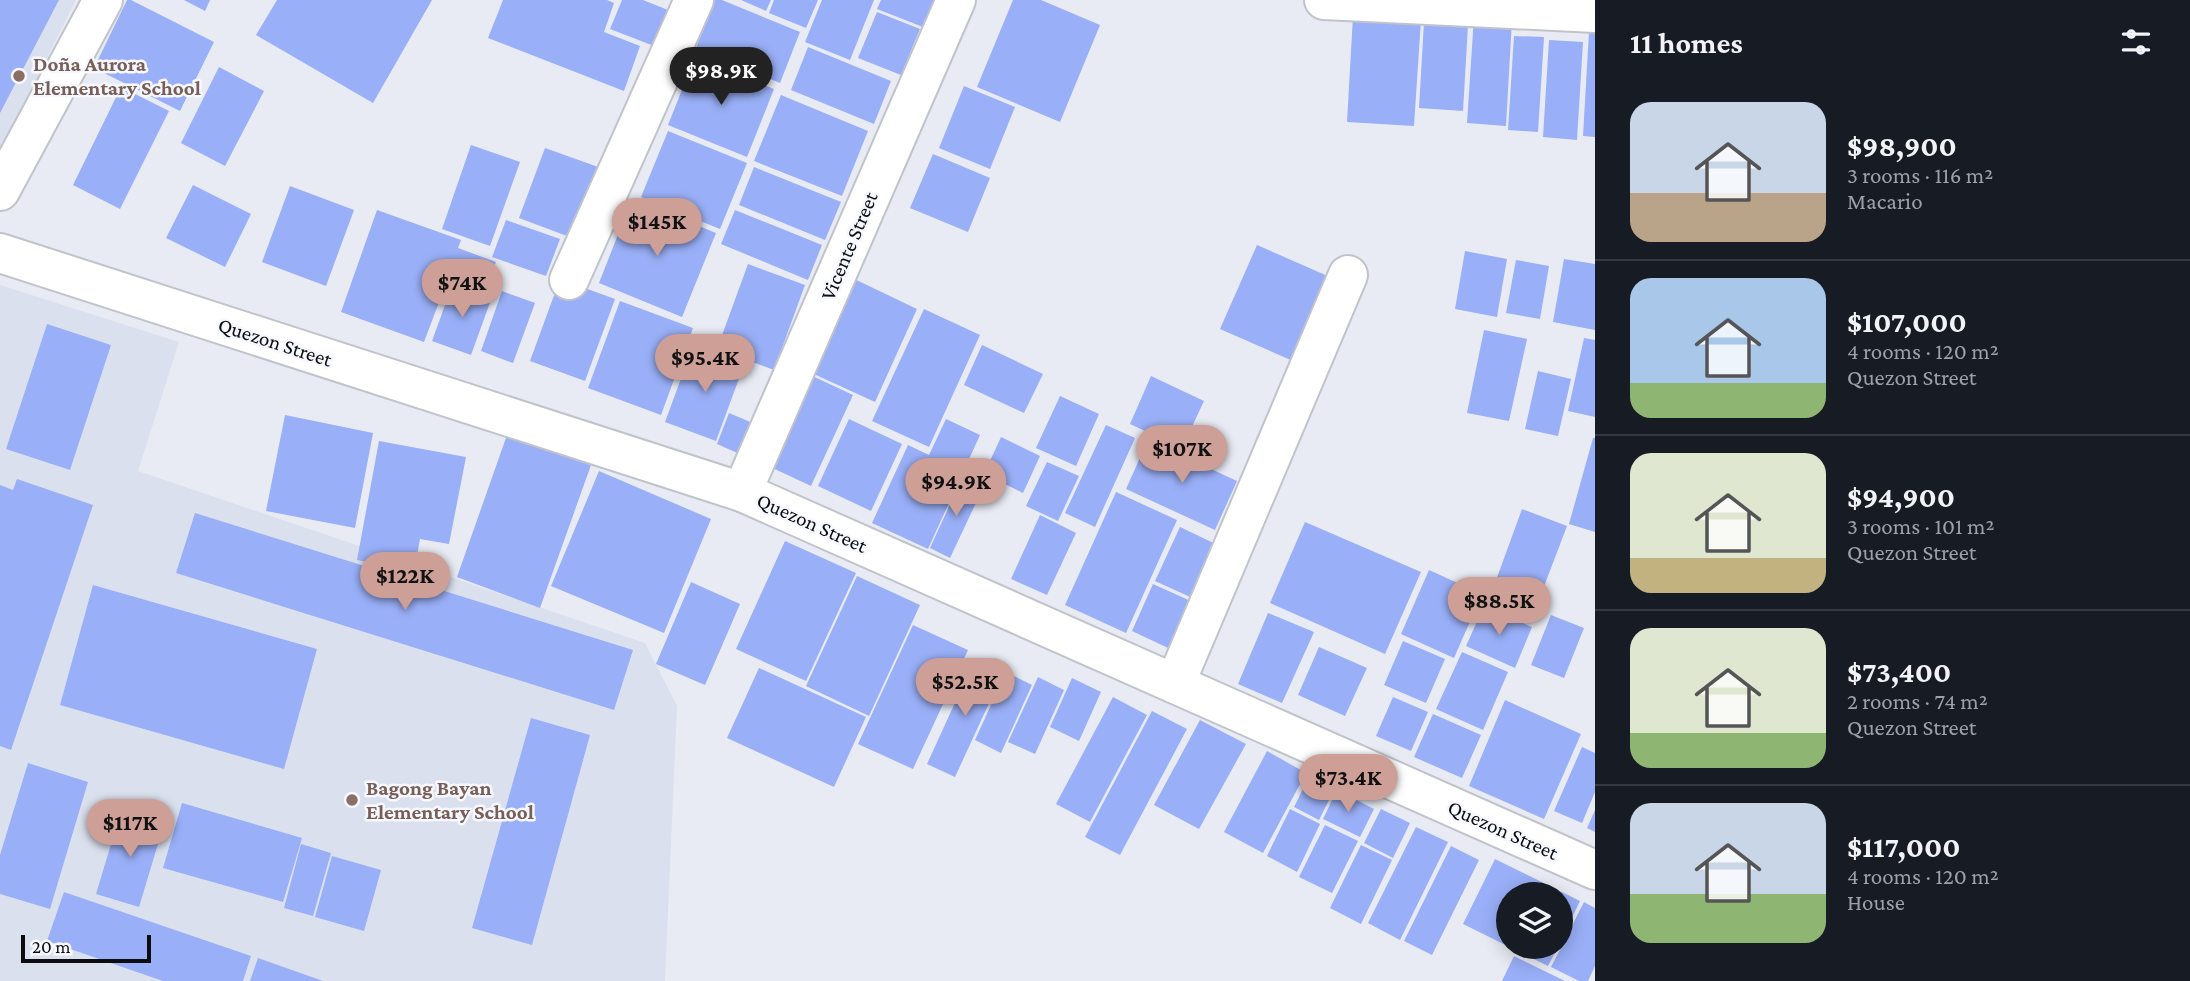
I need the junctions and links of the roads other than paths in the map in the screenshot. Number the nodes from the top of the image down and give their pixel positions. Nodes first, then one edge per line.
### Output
1 (103, 0) edge
2 (694, 0) edge
3 (956, 0) edge
4 (1324, 0) edge
5 (1595, 13) edge
6 (0, 191) edge
7 (0, 253) edge
8 (1348, 275) dead end
9 (569, 280) dead end
10 (742, 492) junction
11 (1175, 684) junction
12 (1595, 870) edge

1 - 6 street
2 - 9 street
3 - 10 street, Vicente Street
4 - 5 street
7 - 10 street, Quezon Street
8 - 11 street
10 - 11 street, Quezon Street
11 - 12 street, Quezon Street

